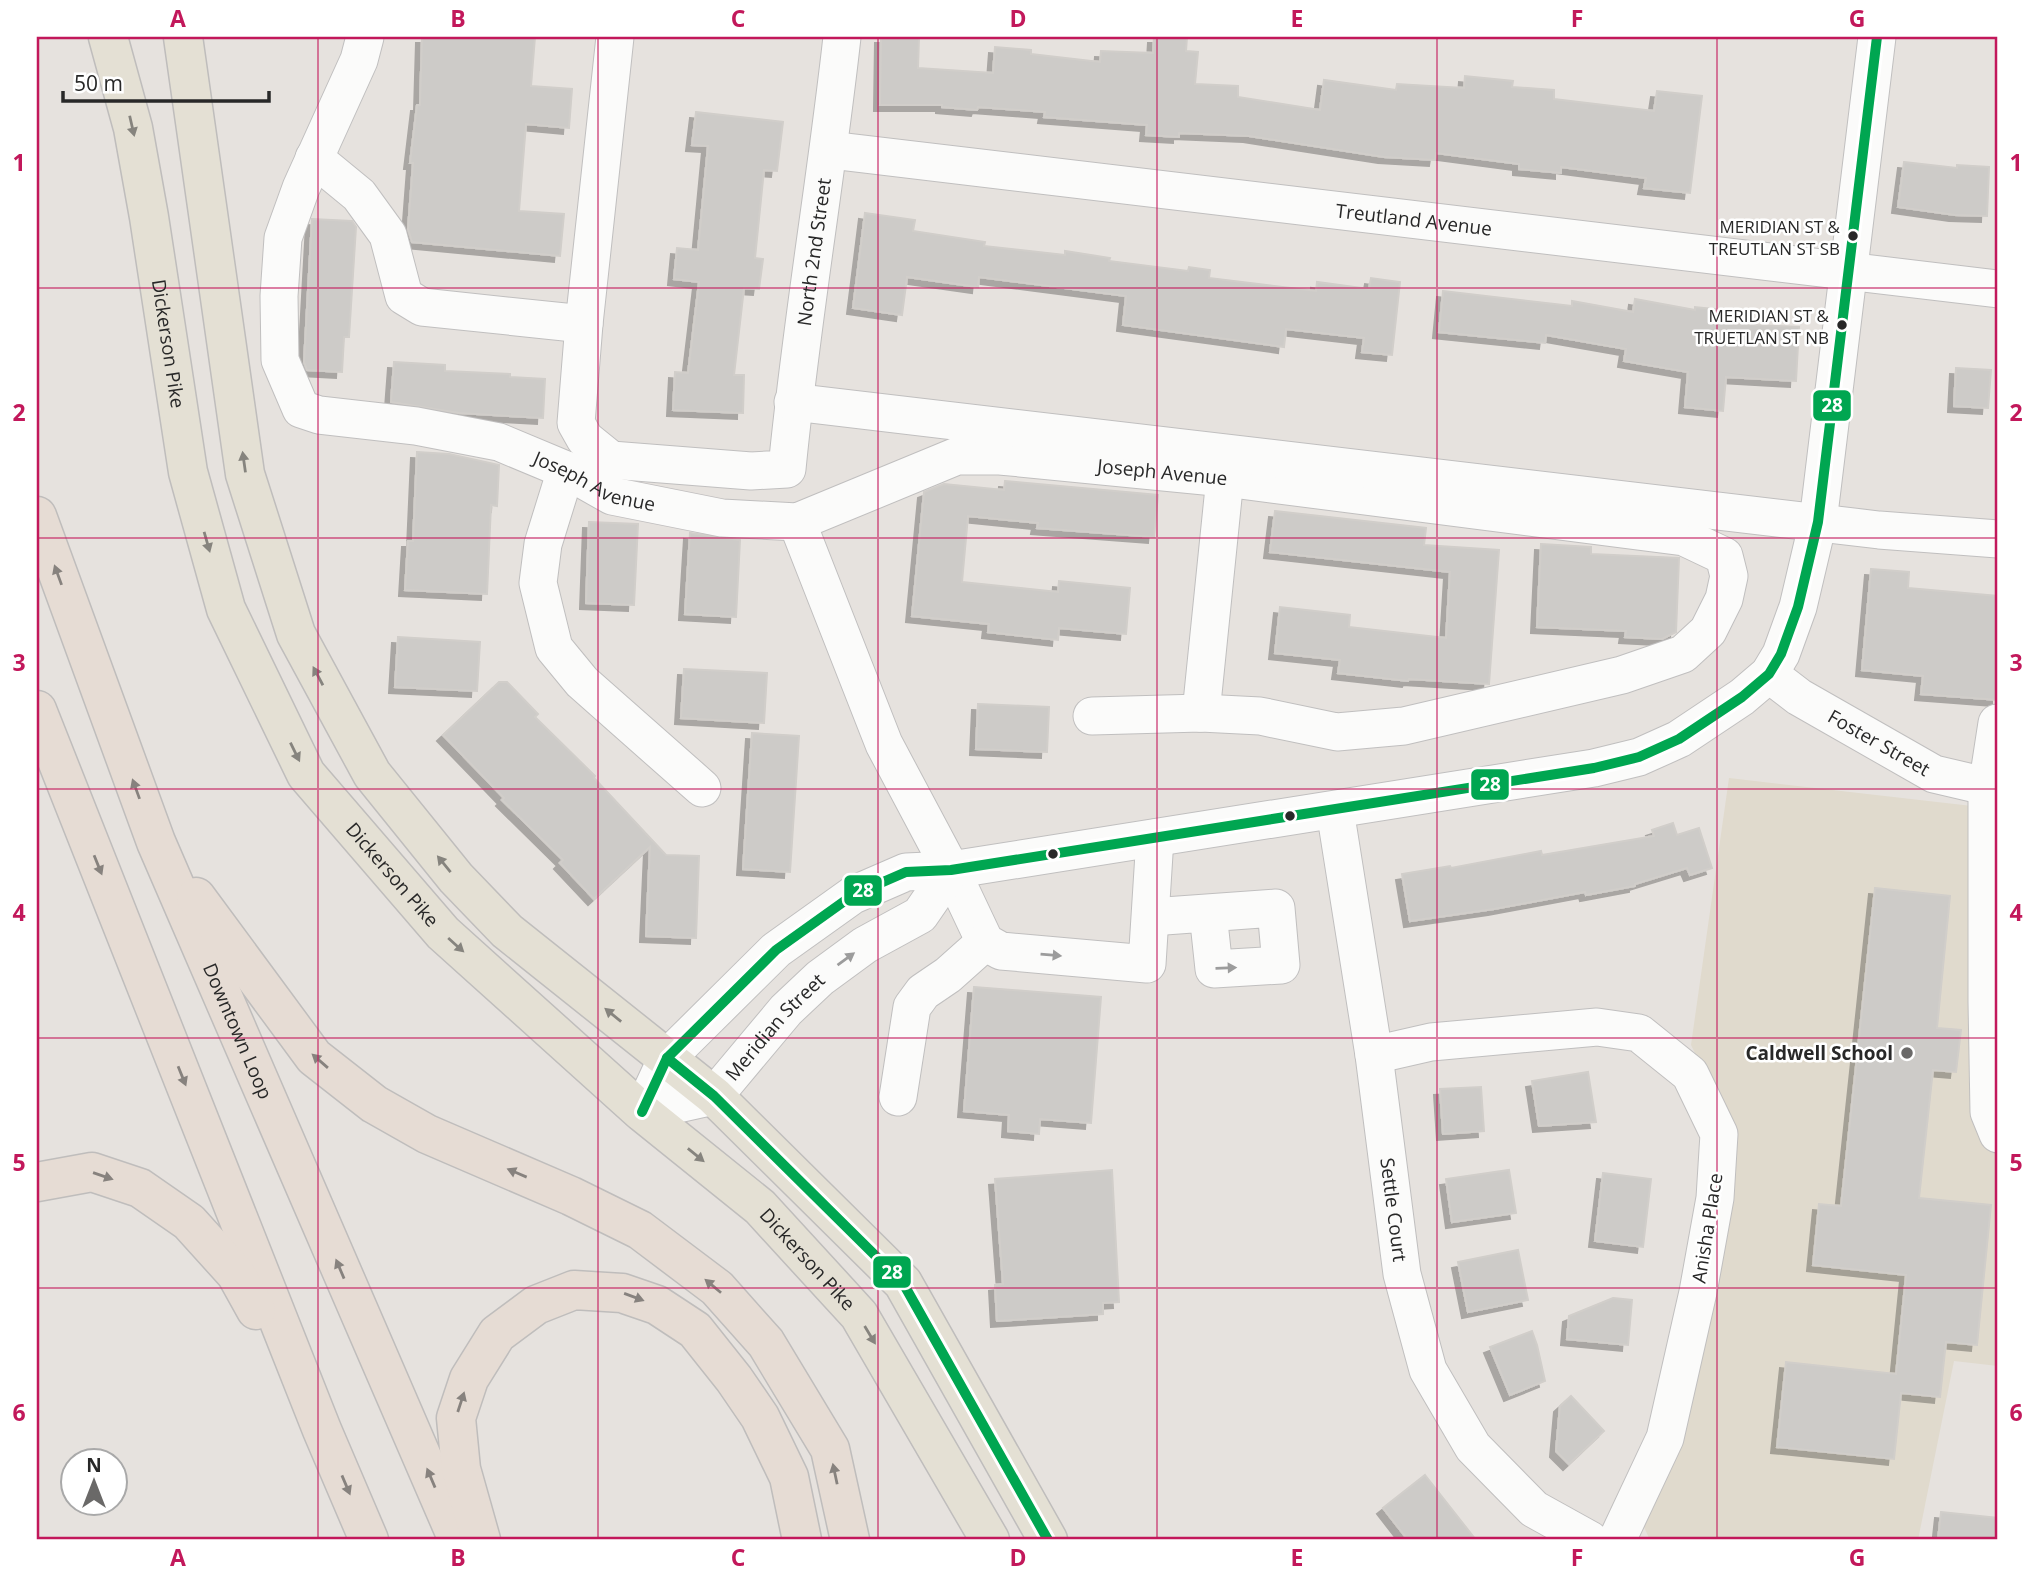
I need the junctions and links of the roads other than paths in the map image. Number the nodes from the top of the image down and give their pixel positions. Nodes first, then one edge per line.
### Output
1 (108, 37) edge
2 (183, 37) edge
3 (365, 37) edge
4 (615, 37) edge
5 (842, 37) edge
6 (1877, 37) edge
7 (830, 150) junction
8 (314, 158) junction
9 (1847, 270) junction
10 (1998, 289) edge
11 (584, 324) junction
12 (793, 402) junction
13 (787, 469) joint
14 (566, 470) junction
15 (1226, 478) junction
16 (37, 516) edge
17 (797, 522) junction
18 (1818, 522) junction
19 (1998, 539) edge
20 (1769, 674) junction
21 (37, 710) edge
22 (1201, 713) junction
23 (1092, 716) dead end
24 (1997, 723) edge
25 (702, 788) dead end
26 (1993, 788) edge
27 (1335, 810) junction
28 (1155, 838) junction
29 (156, 842) junction
30 (951, 870) junction
31 (1208, 913) dead end
32 (1151, 917) junction
33 (985, 943) junction
34 (1374, 1055) junction
35 (667, 1058) junction
36 (714, 1096) junction
37 (898, 1097) dead end
38 (642, 1112) junction
39 (1998, 1134) edge
40 (37, 1182) edge
41 (322, 1430) junction
42 (369, 1540) edge
43 (458, 1540) edge
44 (481, 1540) edge
45 (802, 1540) edge
46 (850, 1540) edge
47 (990, 1540) edge
48 (1048, 1540) edge
49 (1590, 1540) edge
50 (1617, 1540) edge

1 -> 38 main road, Dickerson Pike
35 -> 2 main road
3 - 8 street, Joseph Avenue
4 - 11 street, Joseph Avenue
5 - 7 street, North 2nd Street
6 - 9 street
7 - 9 street, Treutland Avenue
7 - 12 street, North 2nd Street
8 - 11 street
8 - 14 street, Joseph Avenue
9 - 10 street, Treutland Avenue
9 - 18 street
11 - 13 street, Joseph Avenue
12 - 13 street, North 2nd Street
12 - 18 street
14 - 17 street, Joseph Avenue
14 - 25 street
15 - 17 street, Joseph Avenue
15 - 22 street
15 - 22 street, Joseph Avenue
29 -> 16 highway, Downtown Loop
17 - 30 street
18 - 19 street
18 - 20 street
20 - 26 street, Foster Street
20 - 27 street
21 -> 41 highway
22 - 23 street, Joseph Avenue
24 - 26 street
26 - 39 street
27 - 28 street
27 - 34 street, Settle Court
28 - 30 street
28 - 32 street
43 -> 29 highway, Downtown Loop
46 -> 29 highway
30 - 33 street
30 - 35 street
36 -> 30 street, Meridian Street
31 - 32 street
33 -> 32 street
33 - 37 street
34 - 49 street, Settle Court
34 - 50 street, Anisha Place
35 - 36 main road
35 - 38 street
36 - 38 street, Meridian Street
36 - 48 main road
38 -> 47 main road, Dickerson Pike
40 -> 41 highway
41 -> 42 highway
44 -> 45 highway

